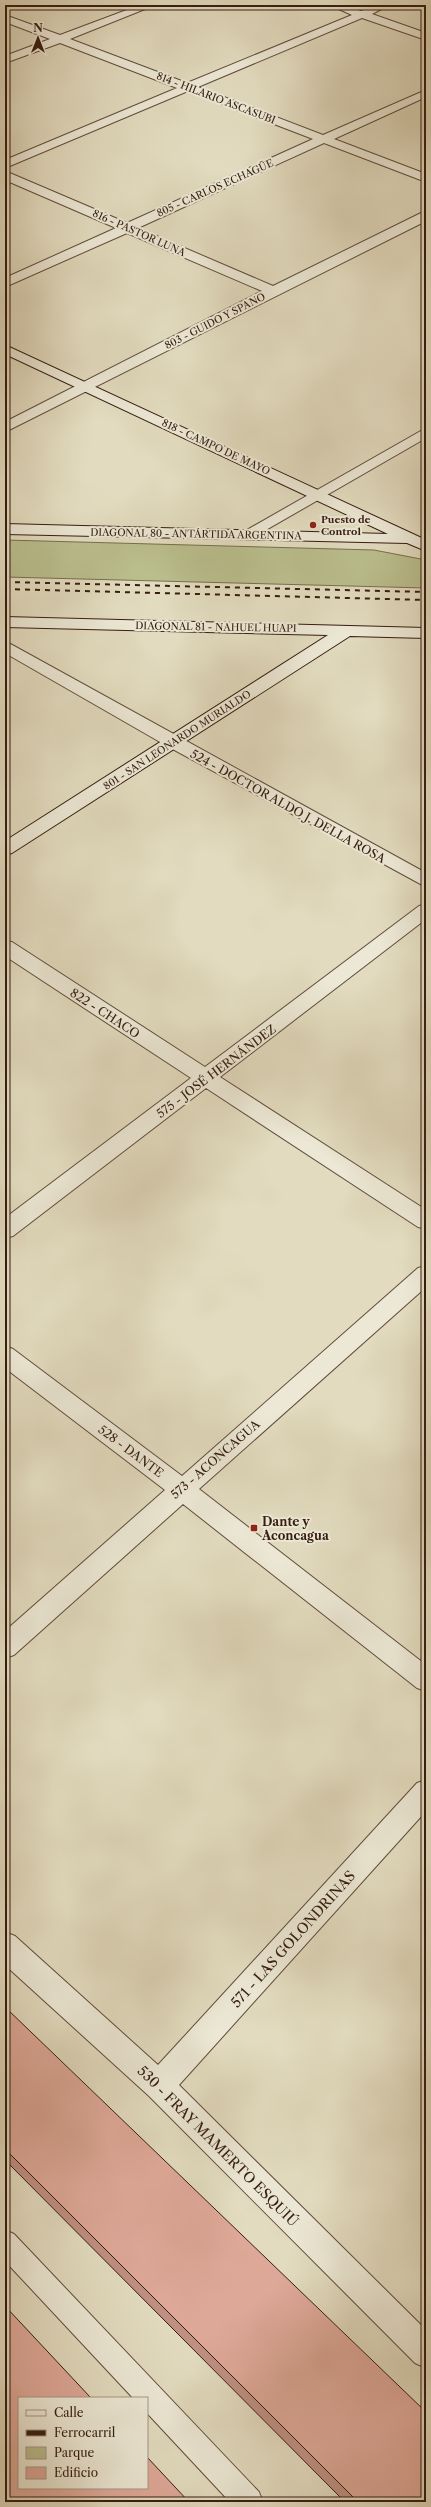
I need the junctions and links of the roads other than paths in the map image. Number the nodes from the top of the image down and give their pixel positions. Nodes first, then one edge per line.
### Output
1 (150, 5) edge
2 (335, 5) edge
3 (384, 5) edge
4 (362, 14) junction
5 (5, 18) edge
6 (426, 37) edge
7 (60, 39) junction
8 (5, 60) edge
9 (187, 88) junction
10 (426, 93) edge
11 (325, 139) junction
12 (5, 164) edge
13 (5, 175) edge
14 (426, 178) edge
15 (426, 216) edge
16 (127, 227) junction
17 (5, 283) edge
18 (273, 291) junction
19 (5, 349) edge
20 (86, 386) junction
21 (5, 428) edge
22 (426, 432) edge
23 (318, 494) junction
24 (5, 529) edge
25 (246, 535) junction
26 (419, 539) edge
27 (426, 546) edge
28 (5, 622) edge
29 (348, 630) junction
30 (426, 633) edge
31 (5, 646) edge
32 (173, 742) junction
33 (5, 849) edge
34 (426, 881) edge
35 (426, 910) edge
36 (5, 947) edge
37 (205, 1079) junction
38 (426, 1221) edge
39 (5, 1230) edge
40 (426, 1274) edge
41 (5, 1356) edge
42 (181, 1488) junction
43 (5, 1647) edge
44 (426, 1680) edge
45 (426, 1792) edge
46 (5, 1946) edge
47 (159, 2086) junction
48 (5, 2243) edge
49 (426, 2352) edge
50 (249, 2502) edge

1 - 7 street
2 - 4 street
3 - 4 street
4 - 6 street
4 - 9 street
5 - 7 street, 814 - HILARIO ASCASUBI
7 - 8 street
7 - 9 street, 814 - HILARIO ASCASUBI
9 - 11 street, 814 - HILARIO ASCASUBI
9 - 12 street
10 - 11 street, 805 - CARLOS ECHAGÜE
11 - 14 street, 814 - HILARIO ASCASUBI
11 - 16 street, 805 - CARLOS ECHAGÜE
13 - 16 street, 816 - PASTOR LUNA
15 - 18 street, 803 - GUIDO Y SPANO
16 - 17 street, 805 - CARLOS ECHAGÜE
16 - 18 street, 816 - PASTOR LUNA
18 - 20 street, 803 - GUIDO Y SPANO
19 - 20 street, 818 - CAMPO DE MAYO
20 - 21 street, 803 - GUIDO Y SPANO
20 - 23 street, 818 - CAMPO DE MAYO
22 - 23 street
23 - 25 street
23 - 26 street, 818 - CAMPO DE MAYO
24 - 25 street, DIAGONAL 80 - ANTÁRTIDA ARGENTINA
25 - 26 street, DIAGONAL 80 - ANTÁRTIDA ARGENTINA
26 - 27 street, 818 - CAMPO DE MAYO
28 - 29 street, DIAGONAL 81 - NAHUEL HUAPI
29 - 30 street, DIAGONAL 81 - NAHUEL HUAPI
29 - 32 street, 801 - SAN LEONARDO MURIALDO
31 - 32 street, 524 - DOCTOR ALDO J. DELLA ROSA
32 - 33 street, 801 - SAN LEONARDO MURIALDO
32 - 34 street, 524 - DOCTOR ALDO J. DELLA ROSA
35 - 37 street, 575 - JOSÉ HERNÁNDEZ
36 - 37 street, 822 - CHACO
37 - 38 street, 822 - CHACO
37 - 39 street, 575 - JOSÉ HERNÁNDEZ
40 - 42 street, 573 - ACONCAGUA
41 - 42 street, 528 - DANTE
42 - 43 street, 573 - ACONCAGUA
42 - 44 street, 528 - DANTE
45 - 47 street, 571 - LAS GOLONDRINAS
46 - 47 street, 530 - FRAY MAMERTO ESQUIÚ
47 - 49 street, 530 - FRAY MAMERTO ESQUIÚ
48 - 50 lane

